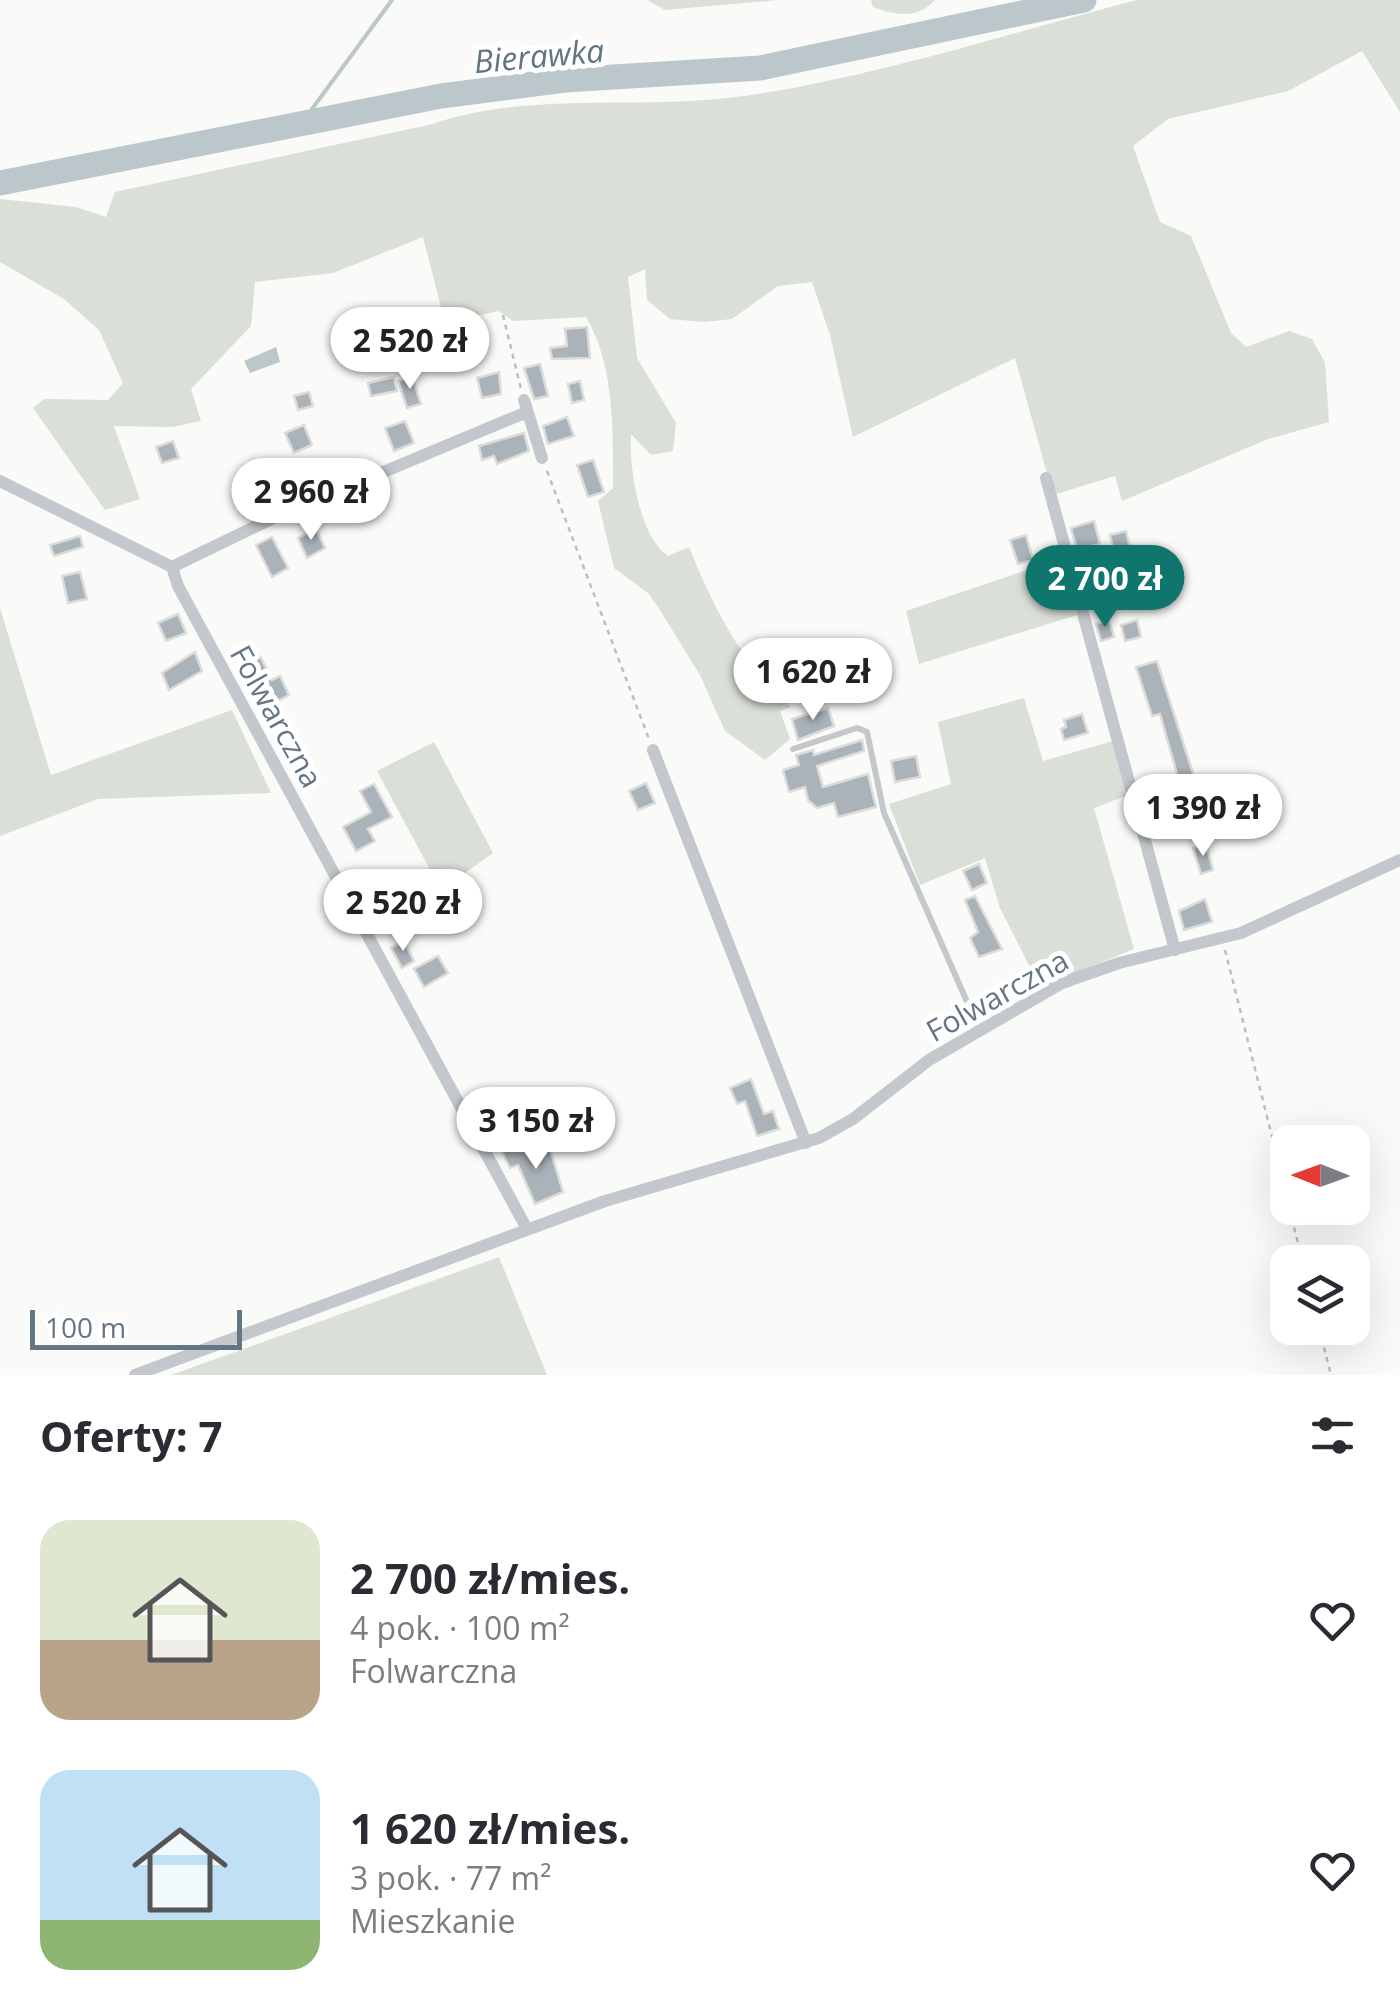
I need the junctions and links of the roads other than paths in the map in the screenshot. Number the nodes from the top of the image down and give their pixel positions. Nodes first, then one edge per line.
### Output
1 (542, 458) road end
2 (1046, 478) dead end
3 (0, 481) edge
4 (172, 567) junction
5 (792, 749) dead end
6 (653, 750) road end
7 (1400, 860) edge
8 (1175, 950) junction
9 (979, 1030) junction
10 (806, 1143) junction
11 (527, 1229) junction
12 (134, 1375) edge

1 - 4 street
2 - 8 street
3 - 4 street
4 - 11 street, Folwarczna
5 - 9 lane
6 - 10 street
7 - 8 street, Folwarczna
8 - 9 street, Folwarczna
9 - 10 street, Folwarczna
10 - 11 street, Folwarczna
11 - 12 street, Folwarczna

